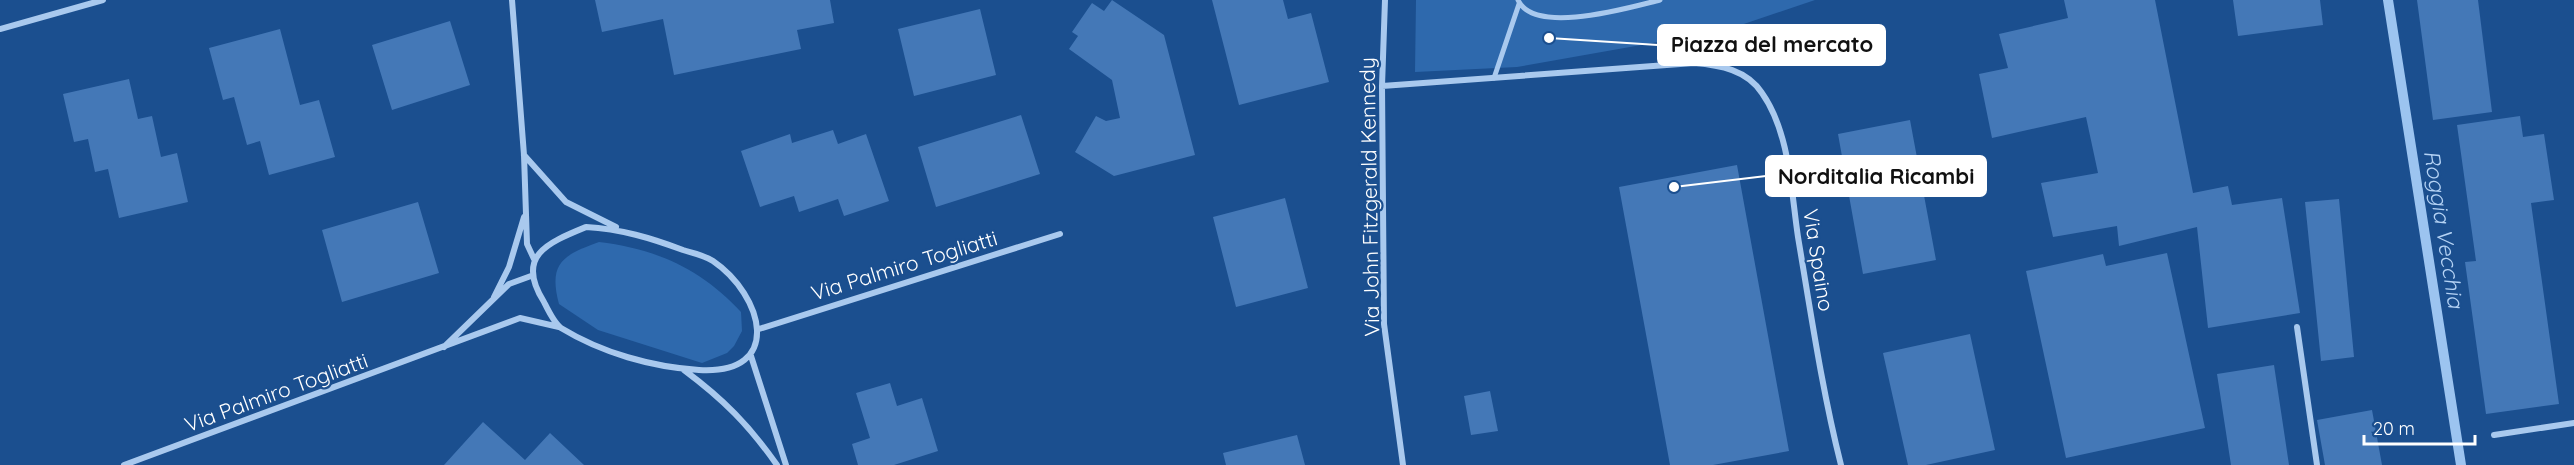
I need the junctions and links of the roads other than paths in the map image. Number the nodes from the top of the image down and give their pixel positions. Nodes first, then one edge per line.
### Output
1 (103, 0) edge
2 (512, 0) edge
3 (1385, 0) edge
4 (1660, 0) edge
5 (1518, 2) edge
6 (0, 29) edge
7 (1494, 78) junction
8 (1382, 86) junction
9 (524, 155) junction
10 (526, 211) junction
11 (620, 229) junction
12 (1060, 234) dead end
13 (534, 259) junction
14 (531, 276) junction
15 (492, 301) junction
16 (559, 327) junction
17 (2297, 327) dead end
18 (759, 329) junction
19 (440, 350) junction
20 (751, 356) junction
21 (684, 369) junction
22 (2574, 423) edge
23 (2494, 435) dead end
24 (124, 465) edge
25 (777, 465) edge
26 (786, 465) edge
27 (1403, 465) edge
28 (1841, 465) edge
29 (2317, 465) edge

1 - 6 street
2 - 9 street, Via Palmiro Togliatti
3 - 8 street, Via John Fitzgerald Kennedy
4 - 5 street
5 - 7 street
7 - 8 street, Via Spaino
7 - 28 street, Via Spaino
8 - 27 street, Via John Fitzgerald Kennedy
9 - 10 street, Via Palmiro Togliatti
9 - 11 street
10 - 13 street, Via Palmiro Togliatti
10 - 15 street, Via Palmiro Togliatti
11 - 13 street
11 - 18 street
12 - 18 street, Via Palmiro Togliatti
13 - 14 street
14 - 15 street, Via Palmiro Togliatti
14 - 16 street
15 - 19 street, Via Palmiro Togliatti
16 - 19 street, Via Palmiro Togliatti
16 - 21 street, Via Palmiro Togliatti
17 - 29 street
18 - 20 street
19 - 24 street, Via Palmiro Togliatti
20 - 21 street, Via Palmiro Togliatti
20 - 26 street
21 - 25 street
22 - 23 street

